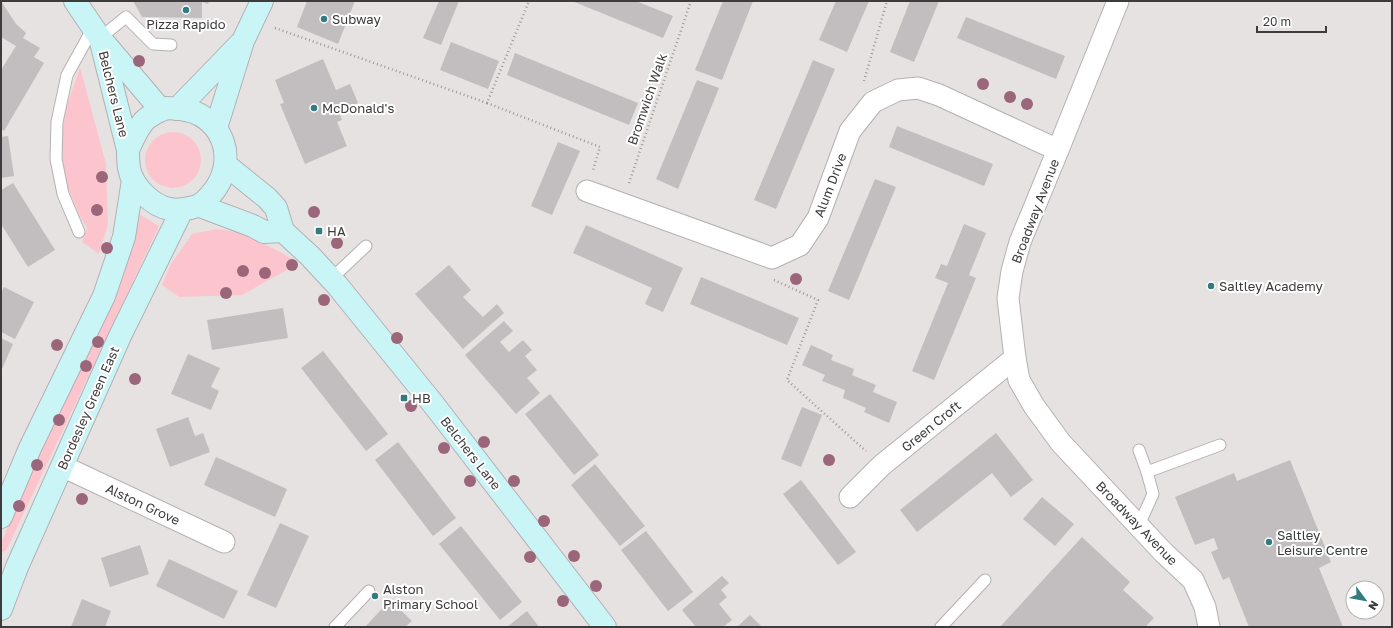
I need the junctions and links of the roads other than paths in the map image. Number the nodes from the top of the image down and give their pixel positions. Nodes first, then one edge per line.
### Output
1 (75, 1) edge
2 (262, 1) edge
3 (1118, 1) edge
4 (96, 33) junction
5 (243, 41) junction
6 (171, 45) dead end
7 (169, 110) junction
8 (216, 128) junction
9 (128, 150) junction
10 (1058, 150) junction
11 (226, 165) junction
12 (134, 180) junction
13 (587, 191) road end
14 (191, 208) junction
15 (284, 231) junction
16 (79, 232) dead end
17 (366, 246) dead end
18 (332, 279) junction
19 (1015, 358) junction
20 (1220, 445) dead end
21 (1139, 450) dead end
22 (62, 466) junction
23 (1147, 472) junction
24 (850, 497) dead end
25 (1, 517) edge
26 (1139, 525) junction
27 (224, 542) dead end
28 (985, 580) dead end
29 (369, 591) dead end
30 (1, 609) edge
31 (335, 627) edge
32 (605, 627) edge
33 (941, 627) edge
34 (1209, 627) edge

1 - 4 main road, Belchers Lane
2 - 5 main road
3 - 10 street, Broadway Avenue
4 - 6 lane
4 - 7 main road, Belchers Lane
4 - 9 main road, Belchers Lane
4 - 16 lane
5 - 7 main road
5 - 8 main road
7 - 8 main road, Bordesley Green East
7 - 9 main road
8 - 11 main road, Bordesley Green East
9 - 12 main road
10 - 13 street, Alum Drive
10 - 19 street, Broadway Avenue
11 - 14 main road, Bordesley Green East
11 - 15 main road, Belchers Lane
12 - 14 main road
12 - 25 main road
14 - 15 main road
14 - 22 main road, Bordesley Green East
15 - 18 main road, Belchers Lane
17 - 18 lane
18 - 32 main road, Belchers Lane
19 - 24 street, Green Croft
19 - 26 street, Broadway Avenue
20 - 23 lane
21 - 23 lane
22 - 27 street, Alston Grove
22 - 30 main road, Bordesley Green East
23 - 26 lane
26 - 34 street, Broadway Avenue
28 - 33 lane
29 - 31 lane

